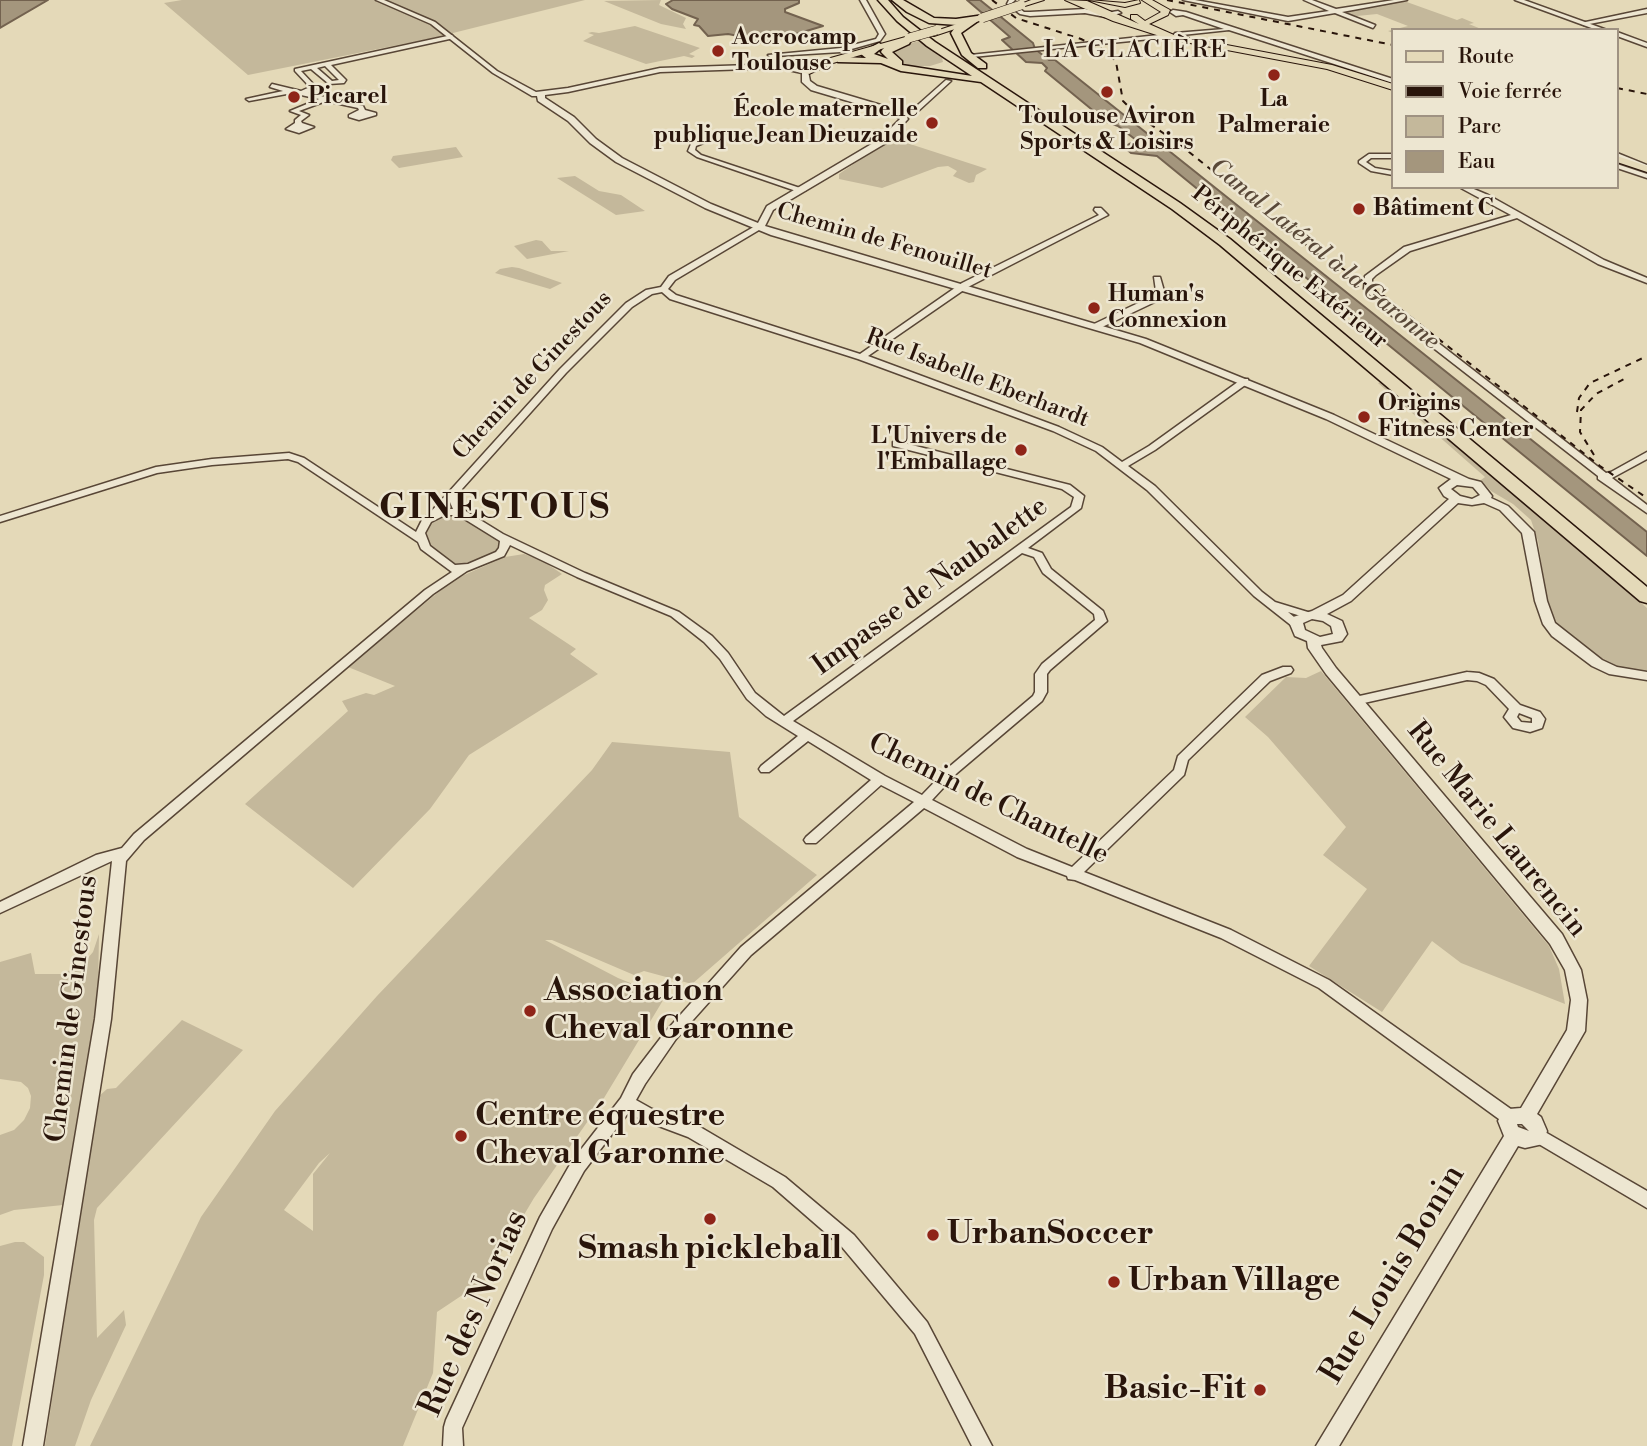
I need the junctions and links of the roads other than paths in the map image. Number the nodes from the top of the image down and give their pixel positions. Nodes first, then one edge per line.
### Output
1 (379, 0) edge
2 (863, 0) edge
3 (878, 0) edge
4 (883, 0) edge
5 (895, 0) edge
6 (1040, 0) edge
7 (1069, 0) edge
8 (1088, 0) edge
9 (1186, 0) edge
10 (1307, 0) edge
11 (1404, 0) edge
12 (1518, 0) edge
13 (1024, 2) edge
14 (1169, 5) dead end
15 (1119, 10) junction
16 (1647, 11) edge
17 (1144, 12) edge
18 (1338, 12) junction
19 (1106, 15) junction
20 (1134, 16) junction
21 (927, 19) junction
22 (979, 19) junction
23 (1355, 19) junction
24 (1340, 22) dead end
25 (1584, 23) junction
26 (1373, 26) dead end
27 (1598, 28) edge
28 (1230, 29) junction
29 (936, 33) junction
30 (1168, 35) junction
31 (1619, 35) edge
32 (452, 37) junction
33 (908, 40) junction
34 (892, 43) junction
35 (1647, 45) edge
36 (879, 47) junction
37 (1269, 53) junction
38 (866, 54) junction
39 (973, 55) dead end
40 (776, 60) junction
41 (842, 60) junction
42 (878, 61) junction
43 (326, 63) junction
44 (1334, 64) junction
45 (312, 66) junction
46 (982, 70) junction
47 (805, 71) junction
48 (948, 81) dead end
49 (331, 83) junction
50 (1392, 85) edge
51 (1392, 85) edge
52 (1392, 85) edge
53 (272, 86) dead end
54 (313, 87) junction
55 (291, 90) junction
56 (302, 93) junction
57 (541, 93) junction
58 (1009, 95) junction
59 (250, 99) dead end
60 (325, 99) junction
61 (362, 110) dead end
62 (901, 114) junction
63 (299, 124) dead end
64 (722, 134) dead end
65 (1392, 156) edge
66 (1619, 162) edge
67 (1647, 171) edge
68 (1392, 173) edge
69 (1459, 189) edge
70 (1467, 189) edge
71 (799, 191) junction
72 (779, 203) junction
73 (708, 206) junction
74 (1098, 210) dead end
75 (1508, 212) junction
76 (1499, 221) junction
77 (1530, 223) junction
78 (760, 227) junction
79 (1157, 279) dead end
80 (1647, 281) edge
81 (962, 287) junction
82 (666, 291) junction
83 (1394, 313) junction
84 (1097, 326) junction
85 (861, 357) junction
86 (1245, 381) junction
87 (896, 444) dead end
88 (1647, 455) edge
89 (1418, 459) junction
90 (1123, 465) junction
91 (1602, 477) junction
92 (1464, 481) junction
93 (1446, 485) junction
94 (457, 490) junction
95 (1456, 499) junction
96 (1485, 499) junction
97 (1647, 510) edge
98 (460, 512) junction
99 (433, 515) junction
100 (1647, 516) edge
101 (0, 519) edge
102 (422, 527) junction
103 (407, 530) junction
104 (502, 537) junction
105 (421, 540) junction
106 (1021, 549) junction
107 (534, 550) junction
108 (500, 554) junction
109 (438, 558) junction
110 (463, 569) junction
111 (1647, 581) edge
112 (429, 592) junction
113 (1647, 597) edge
114 (1268, 601) junction
115 (1342, 603) junction
116 (1311, 615) junction
117 (1296, 624) junction
118 (1337, 624) junction
119 (1313, 640) junction
120 (1332, 640) junction
121 (1327, 665) junction
122 (1287, 670) dead end
123 (1647, 676) edge
124 (1356, 701) junction
125 (1516, 709) dead end
126 (783, 722) junction
127 (806, 736) junction
128 (765, 769) dead end
129 (880, 779) junction
130 (924, 801) junction
131 (811, 840) dead end
132 (124, 852) junction
133 (1073, 875) junction
134 (0, 908) edge
135 (627, 1102) junction
136 (1516, 1123) junction
137 (1538, 1135) joint
138 (1647, 1200) edge
139 (33, 1446) edge
140 (453, 1446) edge
141 (982, 1446) edge
142 (1327, 1446) edge

1 - 32 street, Chemin de Fenouillet
2 - 40 street
3 - 34 highway
4 - 29 highway, Périphérique Extérieur
5 - 21 highway
5 - 46 highway
6 - 13 main road
7 - 19 main road
8 - 15 main road
8 - 17 main road
9 - 18 street
10 - 18 street
11 - 18 street
12 - 25 street
13 - 19 street
13 - 22 main road, bridge
14 - 28 street
15 - 17 main road
15 - 19 street
15 - 20 main road
16 - 25 street
17 - 19 main road
17 - 20 main road
17 - 30 main road
17 - 30 main road
17 - 39 street
18 - 23 street
20 - 30 main road
21 - 22 highway
21 - 29 highway
22 - 29 main road
22 - 46 highway
23 - 24 street
23 - 26 street
25 - 27 street
28 - 30 street
28 - 44 street
29 - 33 main road, bridge
29 - 33 highway
29 - 58 highway, Périphérique Extérieur
30 - 37 main road
30 - 50 main road
31 - 35 street
32 - 43 street
32 - 57 street, Chemin de Fenouillet
33 - 34 main road
33 - 38 main road
34 - 36 main road
36 - 38 highway
36 - 47 main road
37 - 44 main road
37 - 51 main road
38 - 41 main road
38 - 42 highway
40 - 47 street
40 - 47 street
40 - 57 street
41 - 42 highway
41 - 47 main road
42 - 58 highway
43 - 45 street
43 - 49 street
44 - 52 street
45 - 49 street
45 - 54 street
46 - 111 highway
47 - 62 street
48 - 62 street
49 - 54 street
53 - 55 street
54 - 56 street
55 - 56 street
55 - 59 street
56 - 60 street
57 - 73 street, Chemin de Fenouillet
58 - 113 highway, Périphérique Extérieur
60 - 61 street
60 - 63 street
62 - 71 street
64 - 71 street
65 - 68 street
66 - 67 main road
69 - 75 street
70 - 75 street
71 - 72 street
72 - 73 street
72 - 78 street
73 - 78 street, Chemin de Fenouillet
74 - 81 street
75 - 76 street
75 - 77 street
75 - 83 street
76 - 77 street
76 - 83 street
77 - 80 street
78 - 81 street, Chemin de Fenouillet
78 - 82 street
79 - 84 street
81 - 84 street, Chemin de Fenouillet
81 - 85 street
82 - 85 street, Rue Isabelle Eberhardt
82 - 94 street, Chemin de Ginestous
83 - 91 street
84 - 86 street, Chemin de Fenouillet
85 - 90 street, Rue Isabelle Eberhardt
86 - 89 street, Chemin de Fenouillet
86 - 90 street
87 - 106 street, Impasse de Naubalette
88 - 91 street
89 - 92 street, Chemin de Fenouillet
89 - 93 street, Chemin de Fenouillet
90 - 114 street, Rue Isabelle Eberhardt
91 - 97 street
91 - 100 street
92 - 93 street
92 - 96 street, Chemin de Fenouillet
93 - 95 street, Chemin de Fenouillet
94 - 98 street, Chemin de Ginestous
94 - 99 street, Chemin de Ginestous
95 - 96 street
95 - 115 street
96 - 123 street
98 - 99 street
98 - 104 street
99 - 102 street, Chemin de Ginestous
101 - 103 street
102 - 103 street
102 - 105 street
103 - 105 street
104 - 107 street, Chemin de Chantelle
104 - 108 street
105 - 109 street
106 - 126 street, Impasse de Naubalette
106 - 130 street, Rue des Norias
107 - 108 street
107 - 126 street, Chemin de Chantelle
108 - 110 street, Chemin de Ginestous
109 - 110 street
109 - 112 street
110 - 112 street, Chemin de Ginestous
112 - 132 street, Chemin de Ginestous
114 - 116 street, Rue Isabelle Eberhardt
114 - 117 street, Rue Isabelle Eberhardt
115 - 116 street
115 - 118 street
116 - 117 street
116 - 118 street
117 - 119 street, Rue Marie Laurencin
118 - 120 street
119 - 120 street
119 - 121 street, Rue Marie Laurencin
120 - 121 street
121 - 124 street, Rue Marie Laurencin
122 - 133 street
124 - 125 street
124 - 136 street, Rue Marie Laurencin
126 - 127 street, Chemin de Chantelle
127 - 128 street
127 - 129 street, Chemin de Chantelle
129 - 130 street, Chemin de Chantelle
129 - 131 street
130 - 133 street, Chemin de Chantelle
130 - 135 street, Rue des Norias
132 - 134 street
132 - 139 street, Chemin de Ginestous
133 - 136 street, Chemin de Chantelle
135 - 140 street, Rue des Norias
135 - 141 street
136 - 137 street
136 - 142 street, Rue Louis Bonin
137 - 138 street

